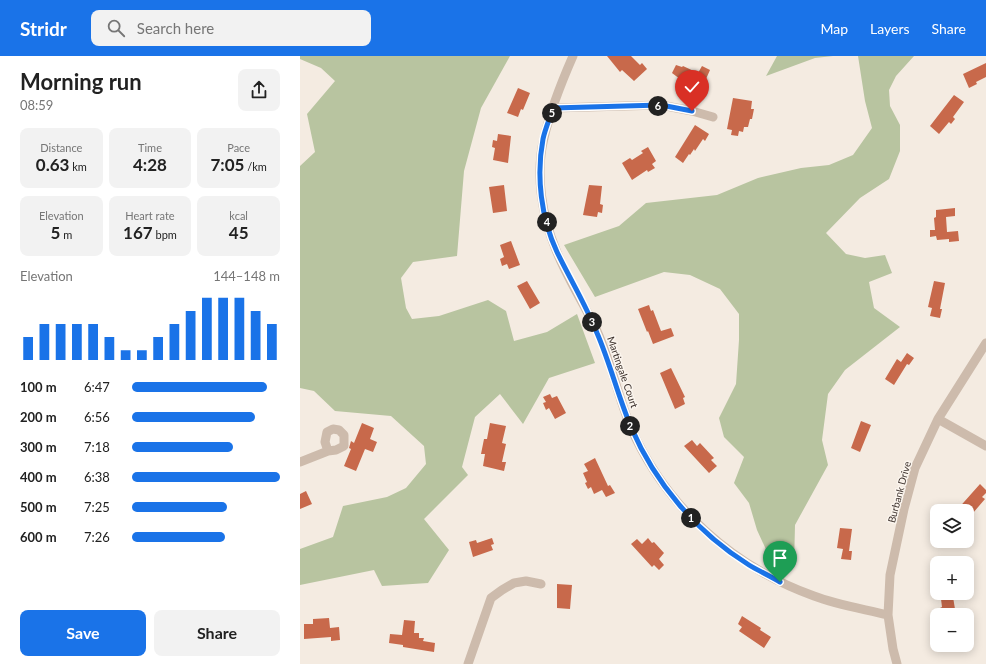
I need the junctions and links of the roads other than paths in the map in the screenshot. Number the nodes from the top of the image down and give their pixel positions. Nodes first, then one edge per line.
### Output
1 (573, 56) edge
2 (553, 108) junction
3 (713, 117) dead end
4 (986, 342) edge
5 (938, 419) junction
6 (986, 446) edge
7 (328, 451) dead end
8 (300, 462) edge
9 (541, 584) dead end
10 (888, 615) junction
11 (468, 664) edge
12 (897, 664) edge

1 - 2 street, Martingale Court
2 - 3 street
2 - 10 street, Martingale Court
4 - 5 street, Burbank Drive
5 - 6 street
5 - 10 street, Burbank Drive
7 - 8 street
9 - 11 street
10 - 12 street, Burbank Drive

